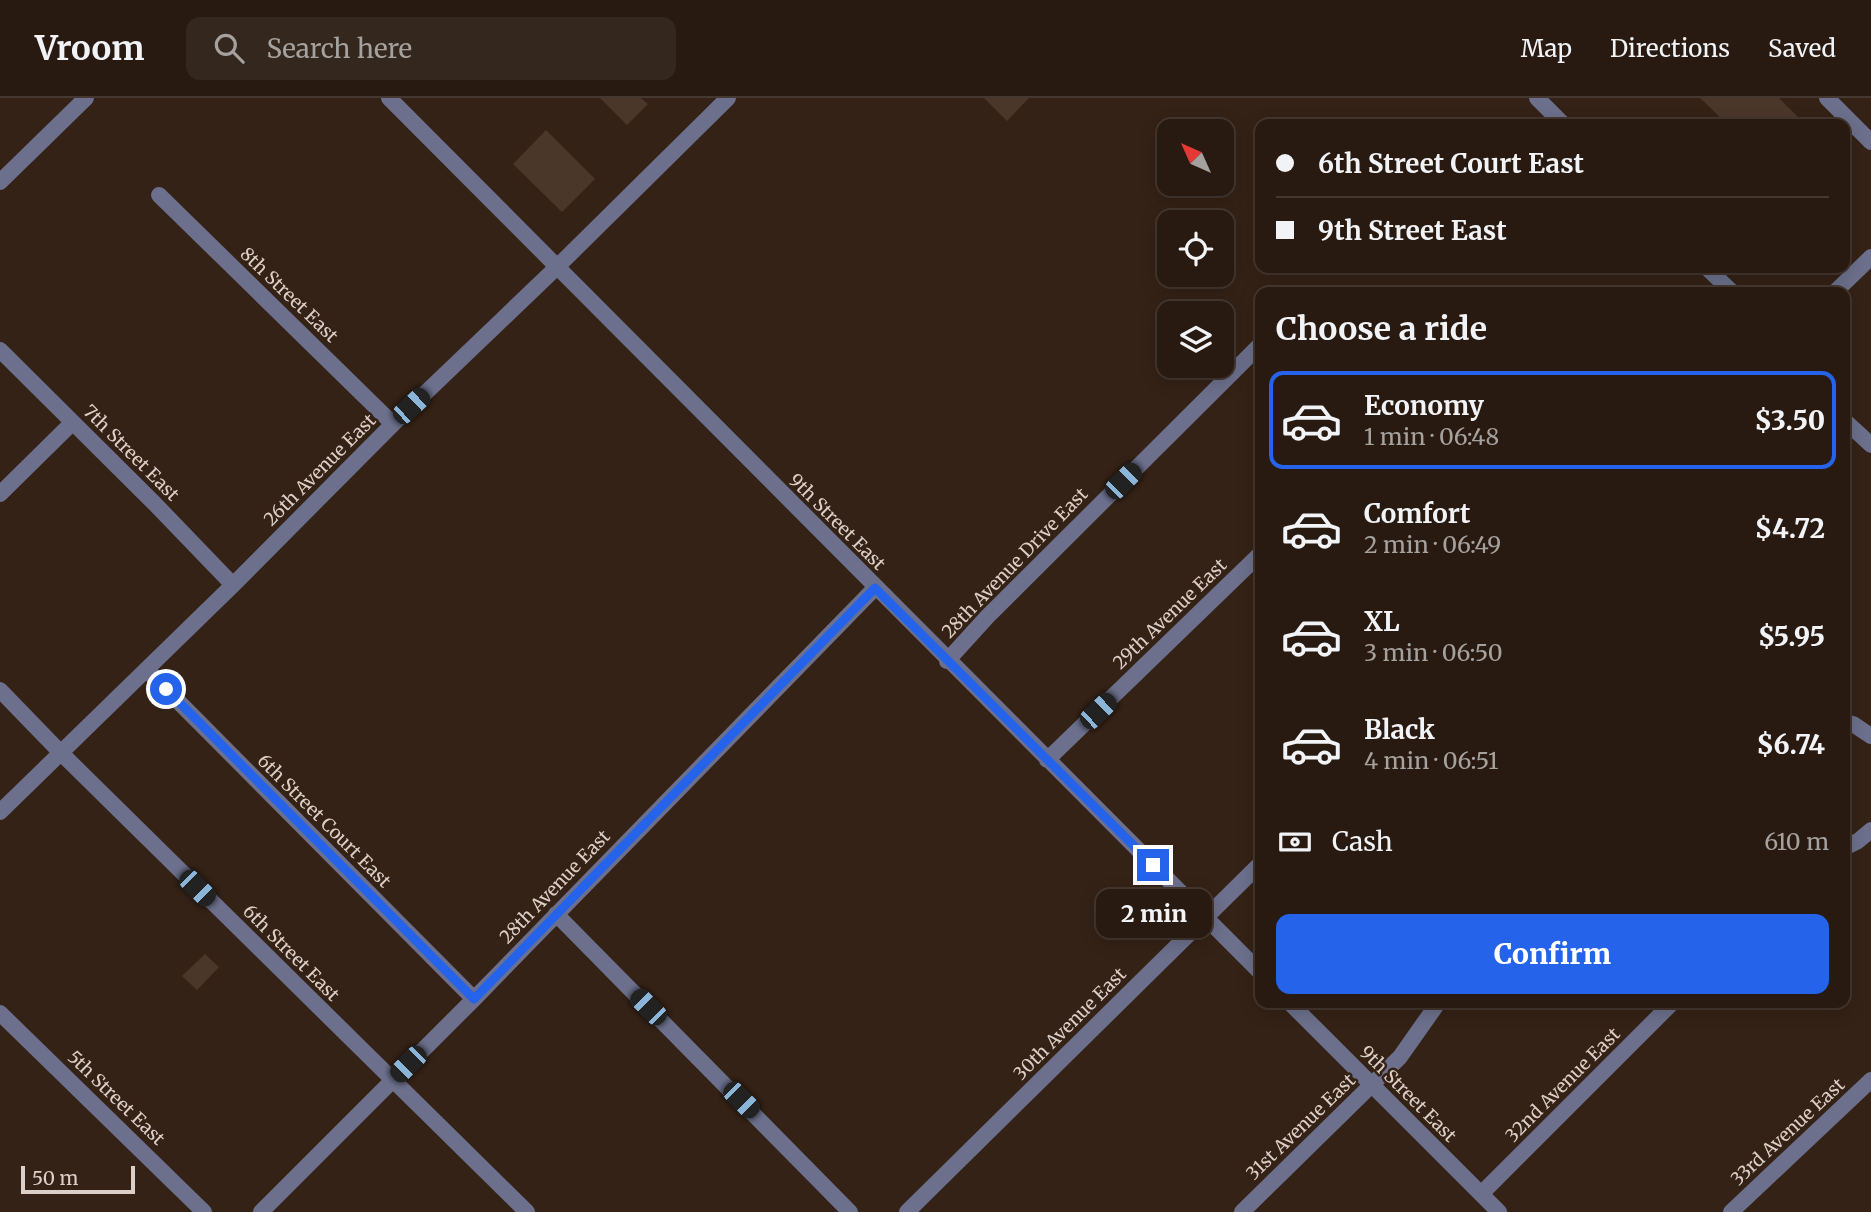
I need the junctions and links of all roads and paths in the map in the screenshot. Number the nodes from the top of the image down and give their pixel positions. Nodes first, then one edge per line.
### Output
1 (86, 98) edge
2 (389, 98) edge
3 (728, 98) edge
4 (1537, 98) edge
5 (1827, 98) edge
6 (1558, 119) edge
7 (1848, 119) edge
8 (1850, 121) edge
9 (1871, 142) edge
10 (0, 182) edge
11 (159, 195) dead end
12 (1871, 257) edge
13 (557, 267) junction
14 (1712, 273) edge
15 (1726, 287) edge
16 (1840, 287) edge
17 (1255, 350) edge
18 (0, 351) edge
19 (72, 423) junction
20 (393, 424) junction
21 (1850, 425) edge
22 (1871, 445) edge
23 (0, 494) edge
24 (1255, 559) edge
25 (233, 585) junction
26 (875, 588) junction
27 (947, 661) junction
28 (147, 670) junction
29 (0, 690) edge
30 (1850, 723) edge
31 (1871, 736) edge
32 (61, 753) junction
33 (1047, 760) junction
34 (0, 812) edge
35 (1871, 830) edge
36 (1850, 845) edge
37 (1255, 869) edge
38 (556, 914) junction
39 (1206, 918) junction
40 (1255, 967) edge
41 (474, 999) junction
42 (1295, 1008) edge
43 (1434, 1008) edge
44 (1667, 1008) edge
45 (0, 1013) edge
46 (1871, 1080) edge
47 (392, 1081) junction
48 (1372, 1085) junction
49 (1481, 1194) junction
50 (204, 1212) edge
51 (261, 1212) edge
52 (527, 1212) edge
53 (850, 1212) edge
54 (907, 1212) edge
55 (1242, 1212) edge
56 (1499, 1212) edge
57 (1731, 1212) edge

1 - 10 street
2 - 13 street, 9th Street East
3 - 13 street, 26th Avenue East
4 - 6 street
5 - 7 street
8 - 9 street
11 - 20 street, 8th Street East
12 - 16 street
13 - 20 street, 26th Avenue East
13 - 26 street, 9th Street East
14 - 15 street
17 - 27 street, 28th Avenue Drive East
18 - 19 street, 7th Street East
19 - 23 street
19 - 25 street, 7th Street East
20 - 25 street, 26th Avenue East
21 - 22 street
24 - 33 street, 29th Avenue East
25 - 28 street, 26th Avenue East
26 - 27 street, 9th Street East
26 - 38 street, 28th Avenue East
27 - 33 street, 9th Street East
28 - 32 street, 26th Avenue East
28 - 41 street, 6th Street Court East
29 - 32 street, 6th Street East
30 - 31 street
32 - 34 street, 26th Avenue East
32 - 47 street, 6th Street East
33 - 39 street, 9th Street East
35 - 36 street
37 - 39 street, 30th Avenue East
38 - 41 street, 28th Avenue East
38 - 53 street
39 - 40 street, 9th Street East
39 - 54 street, 30th Avenue East
41 - 47 street, 28th Avenue East
42 - 48 street, 9th Street East
43 - 48 street, 31st Avenue East
44 - 49 street, 32nd Avenue East
45 - 50 street, 5th Street East
46 - 57 street, 33rd Avenue East
47 - 51 street, 28th Avenue East
47 - 52 street, 6th Street East
48 - 49 street, 9th Street East
48 - 55 street, 31st Avenue East
49 - 56 street, 9th Street East

